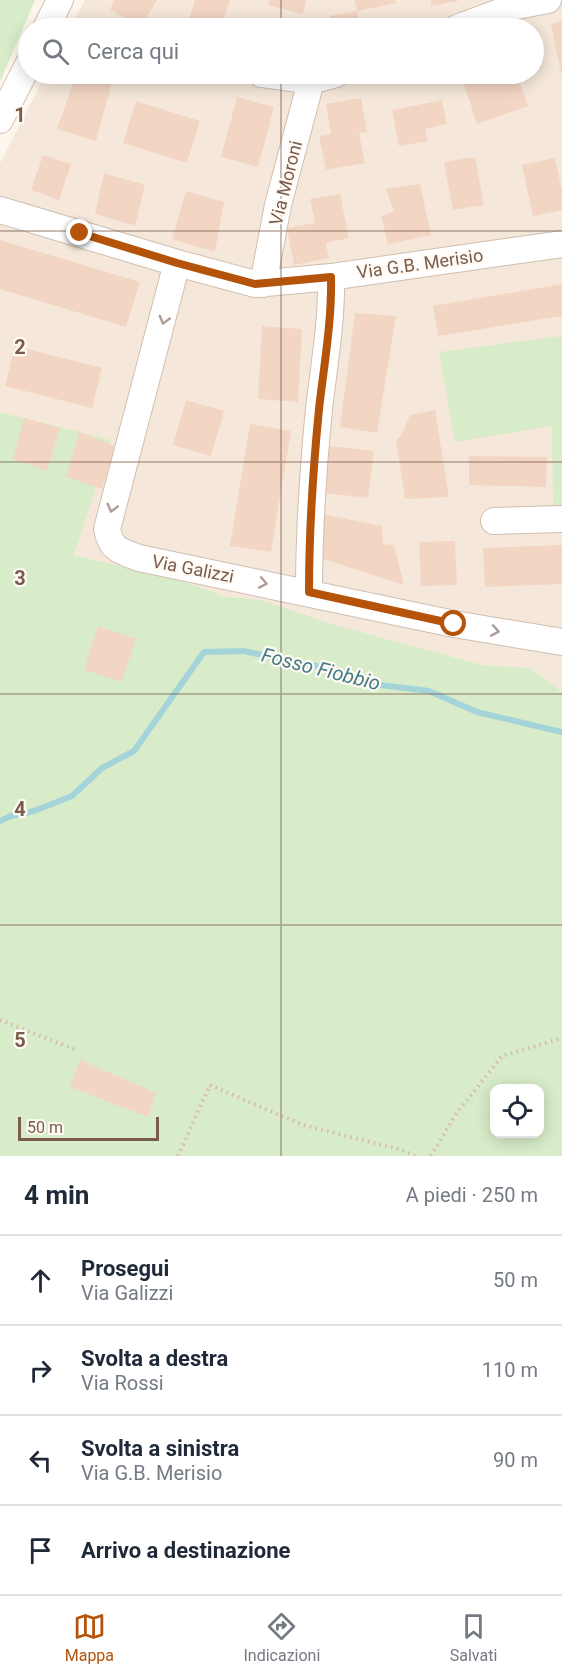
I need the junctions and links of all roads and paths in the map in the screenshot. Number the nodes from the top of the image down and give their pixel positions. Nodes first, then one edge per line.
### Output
1 (60, 0) edge
2 (548, 0) edge
3 (51, 18) edge
4 (484, 18) edge
5 (18, 84) edge
6 (310, 84) edge
7 (0, 120) edge
8 (0, 210) edge
9 (562, 244) edge
10 (177, 263) junction
11 (331, 277) junction
12 (263, 285) junction
13 (562, 519) edge
14 (494, 520) dead end
15 (309, 592) junction
16 (562, 642) edge
17 (0, 1020) edge
18 (562, 1038) edge
19 (76, 1050) dead end
20 (178, 1156) edge
21 (415, 1156) edge
22 (431, 1156) edge

1 - 3 street
2 - 4 street
5 - 7 street
6 - 12 street, Via Moroni
8 - 10 street, Via G.B. Merisio
9 - 11 street, Via G.B. Merisio
10 - 12 street, Via G.B. Merisio
10 -> 15 street, Via Galizzi
11 - 12 street, Via G.B. Merisio
11 - 15 street
13 - 14 street
15 -> 16 street, Via Galizzi
17 - 19 path
18 - 22 path
20 - 21 path

